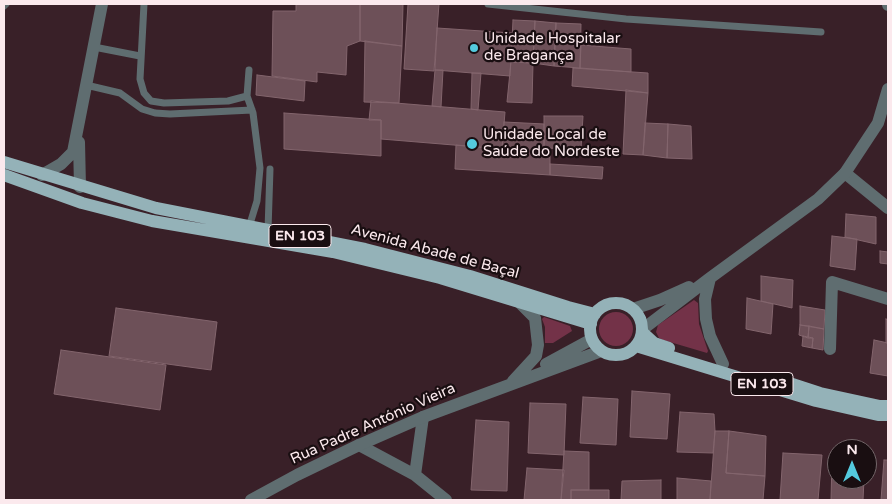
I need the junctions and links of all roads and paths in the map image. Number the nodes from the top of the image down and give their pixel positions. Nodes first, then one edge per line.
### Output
1 (102, 4) edge
2 (144, 4) edge
3 (488, 4) edge
4 (821, 32) dead end
5 (94, 47) junction
6 (140, 56) junction
7 (249, 70) dead end
8 (86, 84) junction
9 (888, 89) edge
10 (247, 96) junction
11 (252, 110) junction
12 (78, 127) junction
13 (73, 152) junction
14 (4, 162) edge
15 (270, 168) dead end
16 (845, 173) junction
17 (4, 175) edge
18 (42, 175) junction
19 (80, 187) junction
20 (60, 190) junction
21 (888, 208) edge
22 (268, 230) junction
23 (249, 232) junction
24 (710, 278) junction
25 (888, 299) edge
26 (520, 303) junction
27 (633, 309) junction
28 (593, 319) junction
29 (643, 331) junction
30 (592, 339) junction
31 (636, 346) junction
32 (830, 348) dead end
33 (601, 350) junction
34 (723, 364) junction
35 (511, 383) junction
36 (888, 406) edge
37 (888, 415) edge
38 (423, 417) junction
39 (359, 445) junction
40 (416, 475) junction
41 (251, 500) edge
42 (446, 500) edge

1 - 5 street
2 - 6 lane
3 - 4 lane
5 - 6 lane
5 - 8 street
6 - 10 lane
7 - 10 lane
8 - 11 lane
8 - 12 street
9 - 16 street
10 - 11 lane
11 - 23 lane
12 - 13 street
12 - 19 street
13 - 18 street
13 - 20 street
14 - 18 main road, Avenida Abade de Baçal / EN 103
15 - 22 lane
16 - 21 street
16 - 24 street
17 - 20 main road, Avenida Abade de Baçal / EN 103
18 - 20 main road, Avenida Abade de Baçal / EN 103
19 - 20 main road
19 - 23 main road, Avenida Abade de Baçal / EN 103
20 - 23 main road, Avenida Abade de Baçal / EN 103
22 - 23 main road
22 - 28 main road, Avenida Abade de Baçal / EN 103
23 - 26 main road, Avenida Abade de Baçal / EN 103
24 - 27 street
24 - 29 street
24 - 34 street
25 - 32 street
26 - 28 main road, Avenida Abade de Baçal / EN 103
26 - 35 street
27 - 28 main road
27 - 29 main road, EN 103
28 - 30 main road
29 - 31 main road
29 - 34 main road, EN 103
30 - 33 main road
30 - 35 street
31 - 33 main road
31 - 37 main road, EN 103
33 - 35 street
34 - 36 main road, EN 103
35 - 38 street, Rua Padre António Vieira
38 - 39 street, Rua Padre António Vieira
38 - 40 street
39 - 40 street
39 - 41 street, Rua Padre António Vieira
40 - 42 street

